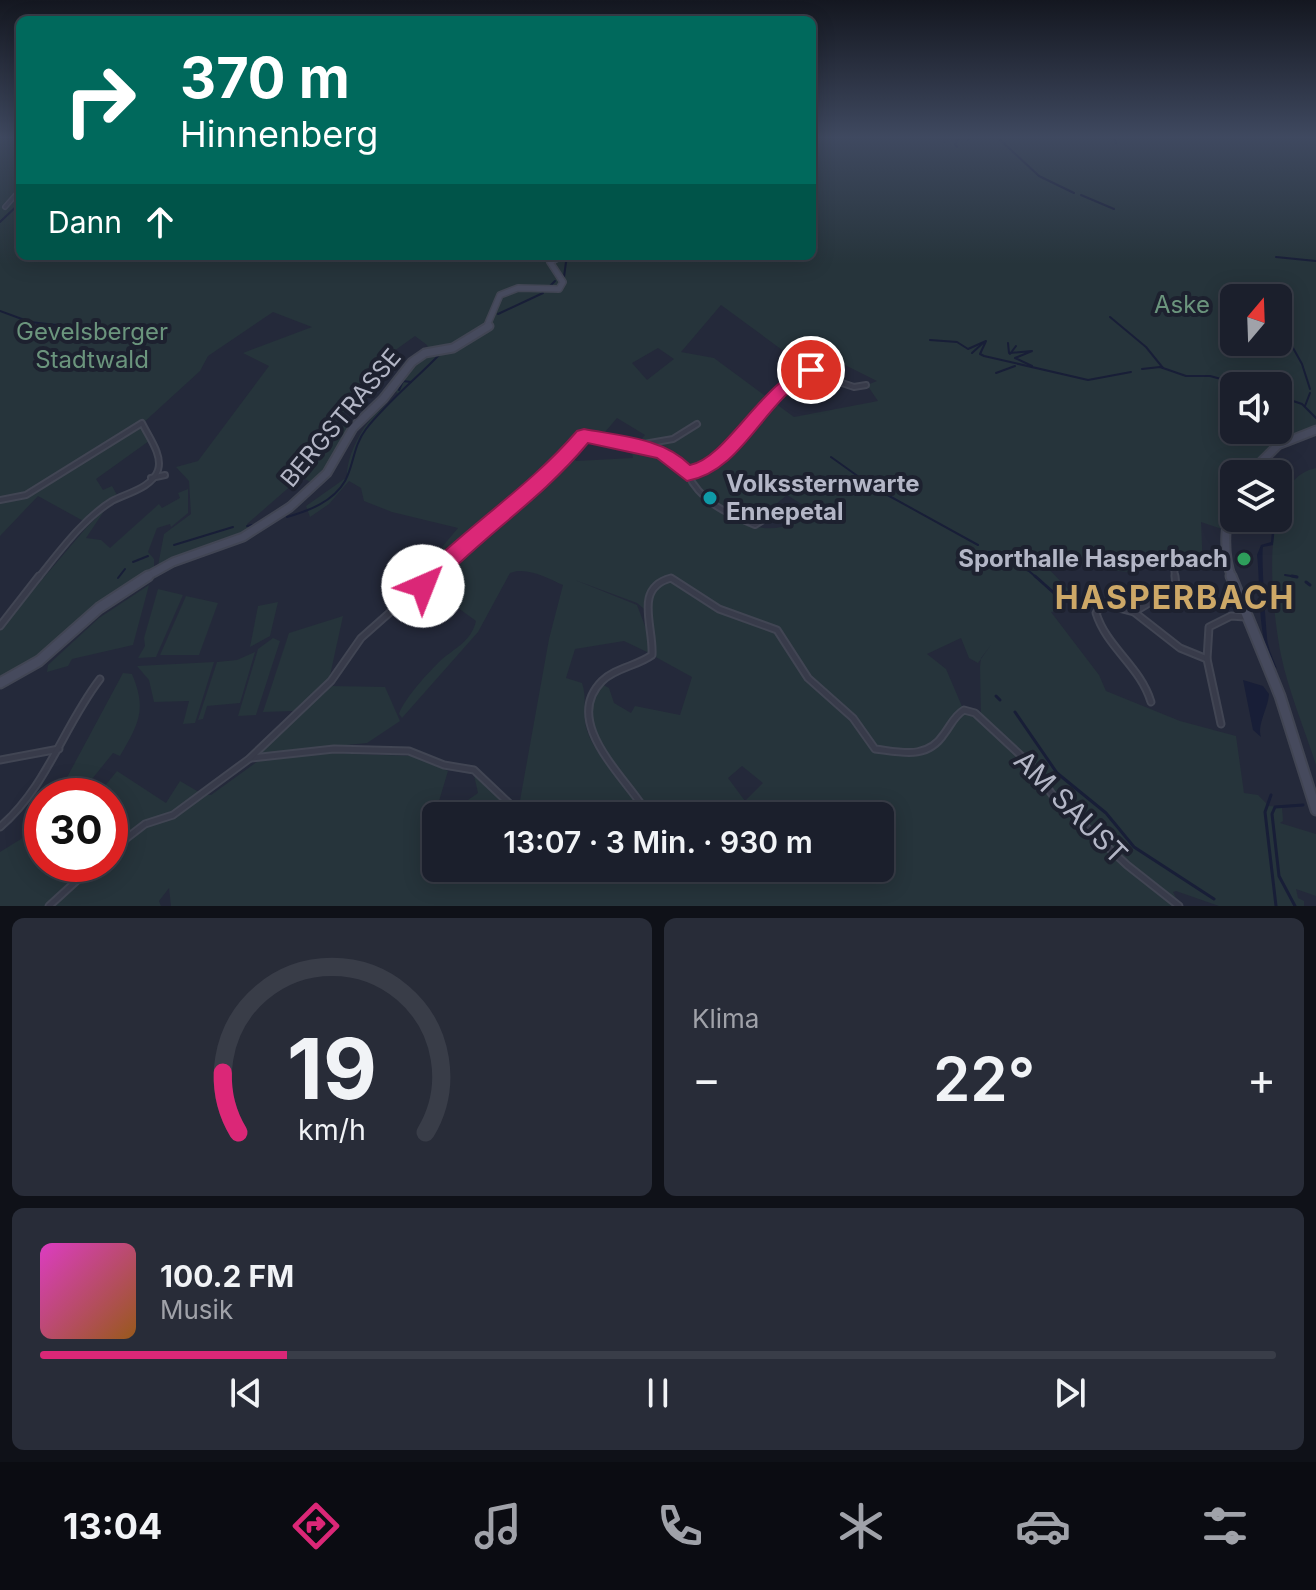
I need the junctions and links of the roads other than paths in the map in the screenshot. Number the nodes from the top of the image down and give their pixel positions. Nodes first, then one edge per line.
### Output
1 (16, 195) edge
2 (5, 207) dead end
3 (554, 260) edge
4 (826, 371) dead end
5 (795, 379) junction
6 (866, 385) dead end
7 (697, 424) dead end
8 (1316, 430) edge
9 (632, 446) junction
10 (1263, 460) edge
11 (687, 473) junction
12 (165, 475) dead end
13 (151, 478) junction
14 (0, 500) edge
15 (768, 517) dead end
16 (1228, 532) edge
17 (1174, 566) dead end
18 (1134, 612) junction
19 (1247, 617) junction
20 (0, 626) edge
21 (1207, 659) junction
22 (100, 679) dead end
23 (0, 683) edge
24 (1151, 702) dead end
25 (1221, 724) dead end
26 (59, 749) junction
27 (249, 759) junction
28 (0, 760) edge
29 (508, 802) edge
30 (642, 802) edge
31 (1316, 810) edge
32 (0, 827) edge
33 (128, 837) edge
34 (75, 882) edge
35 (49, 906) edge
36 (1179, 906) edge

1 - 2 street
3 - 23 street, BERGSTRASSE
4 - 5 street
5 - 6 street
5 - 11 street
7 - 9 street
8 - 10 street
9 - 11 street
9 - 27 street
11 - 15 street
12 - 13 street
13 - 14 street
13 - 20 street
16 - 19 street
17 - 18 street
18 - 21 street
18 - 24 street
19 - 21 street
19 - 31 street
21 - 25 street
22 - 26 street
26 - 28 street
26 - 32 street
27 - 29 street
27 - 33 street
30 - 36 street, AM SAUST
34 - 35 street

